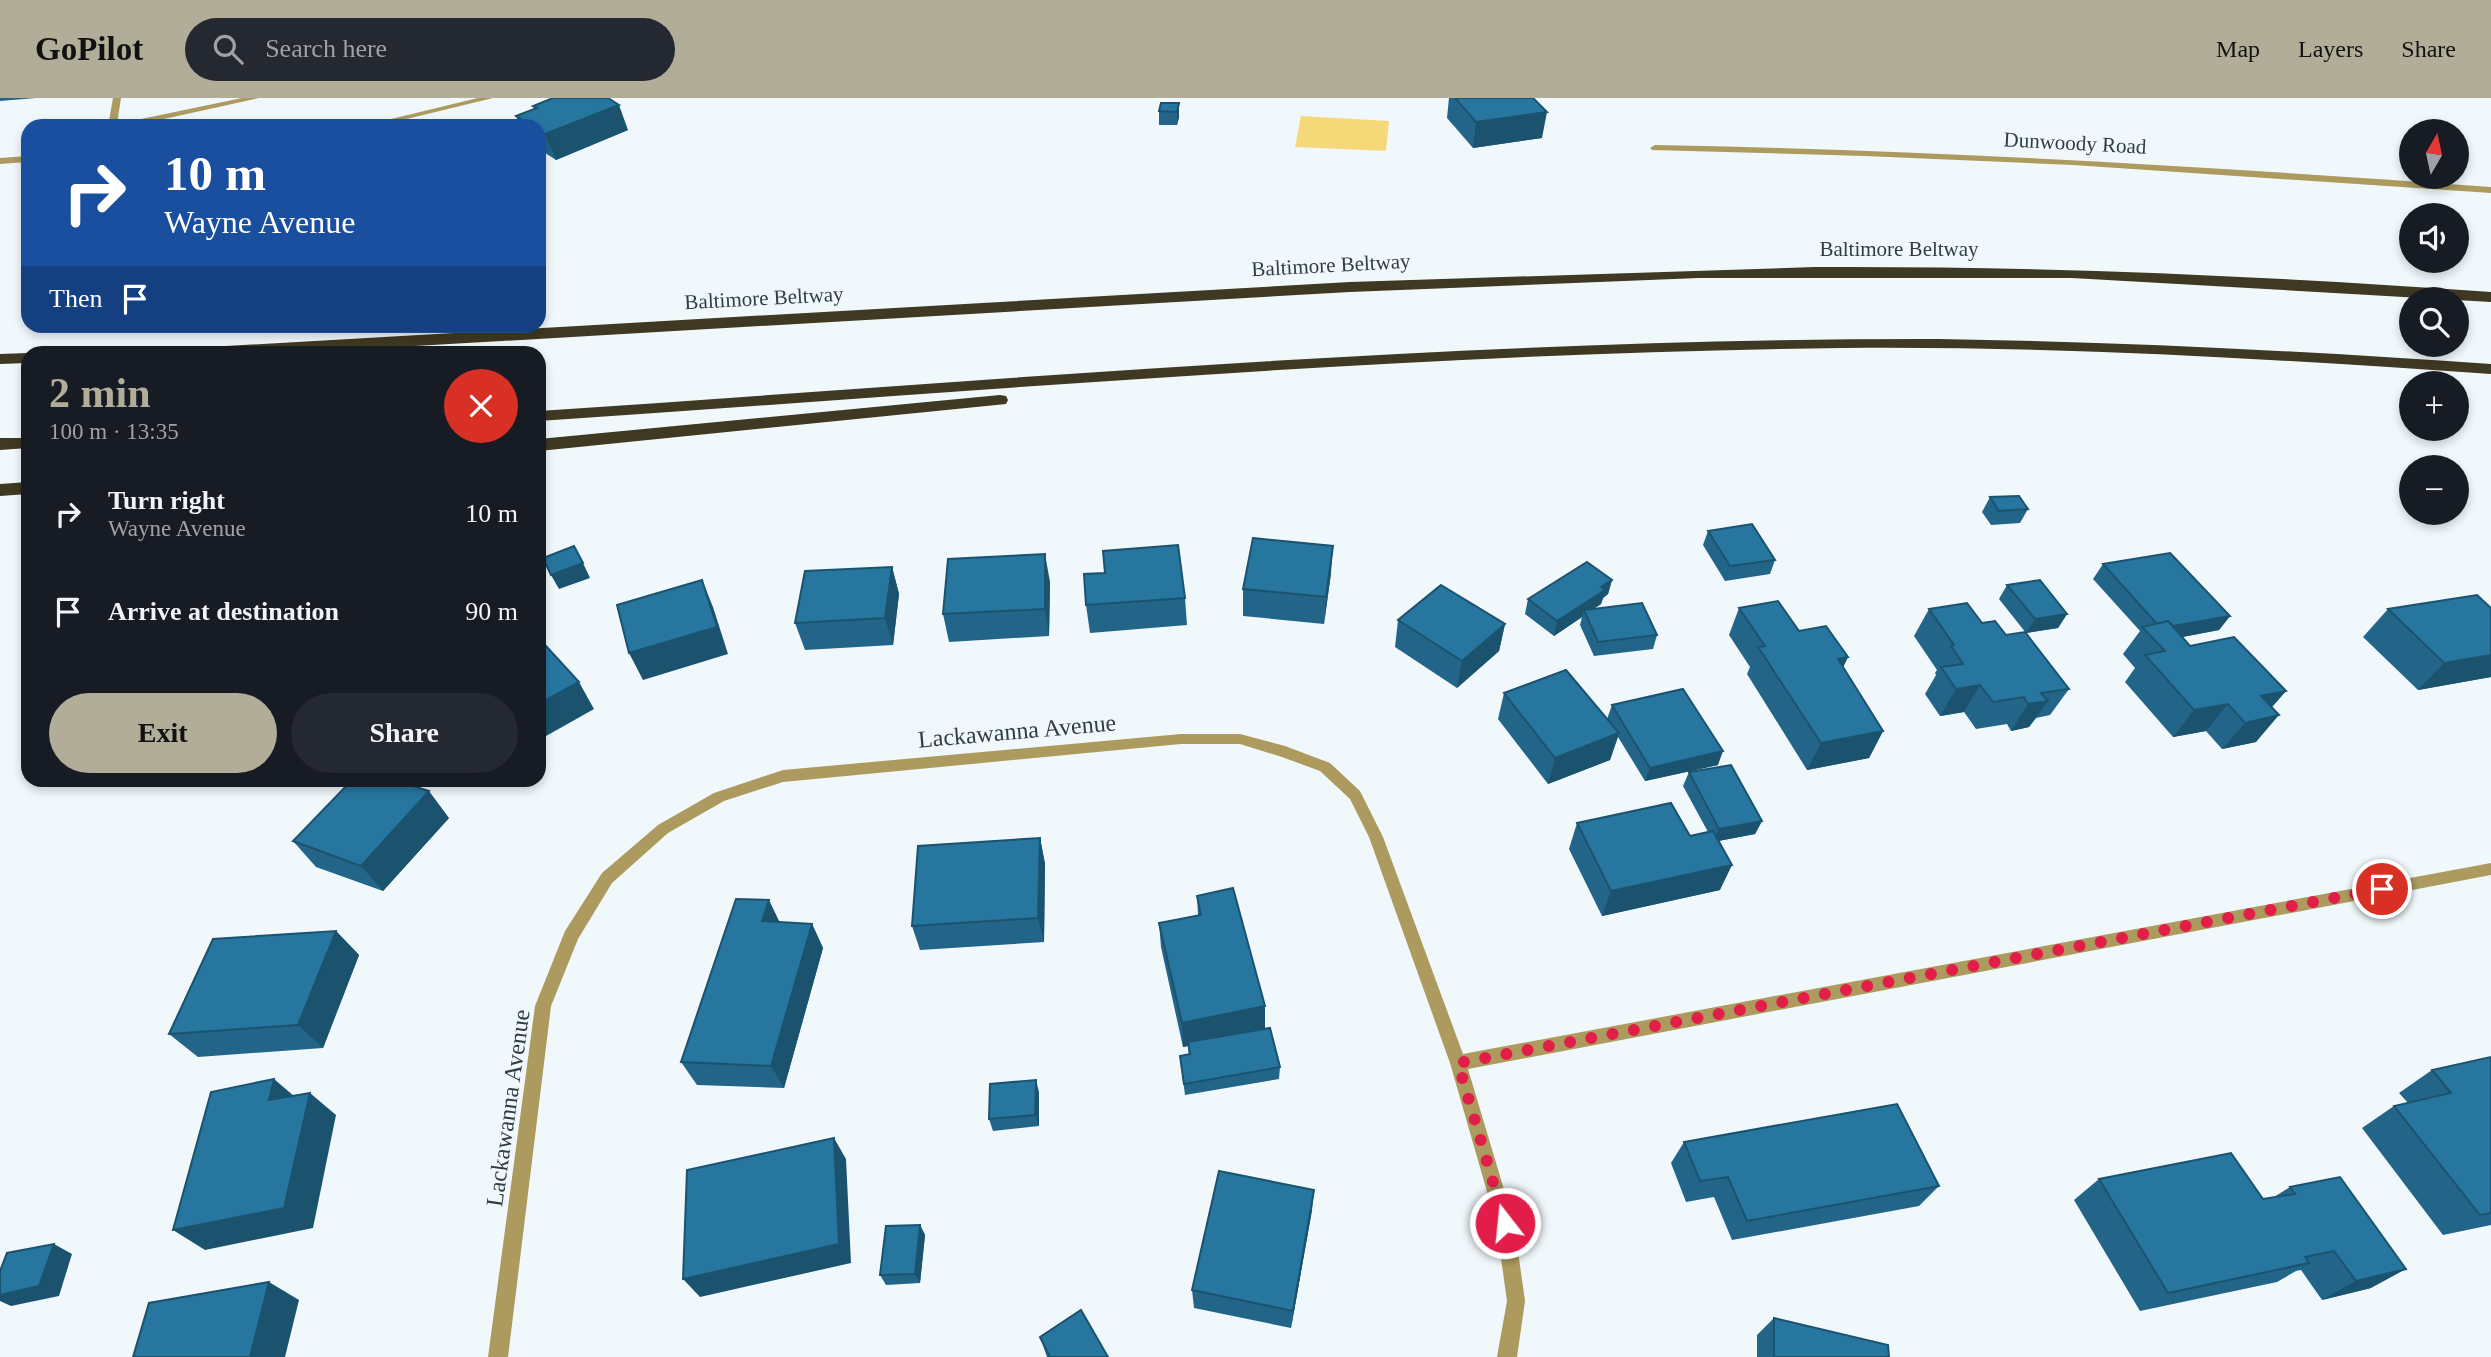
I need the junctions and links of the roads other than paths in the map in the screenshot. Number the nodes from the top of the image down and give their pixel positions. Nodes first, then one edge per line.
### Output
1 (117, 98) edge
2 (255, 98) edge
3 (489, 98) edge
4 (113, 119) edge
5 (153, 119) edge
6 (397, 119) edge
7 (1655, 148) dead end
8 (21, 160) edge
9 (0, 161) edge
10 (2491, 190) edge
11 (2491, 297) edge
12 (332, 346) edge
13 (21, 358) edge
14 (0, 359) edge
15 (1422, 359) junction
16 (2491, 369) edge
17 (546, 416) edge
18 (21, 443) edge
19 (0, 444) edge
20 (546, 444) edge
21 (21, 488) edge
22 (0, 490) edge
23 (2491, 869) edge
24 (1458, 1063) junction
25 (498, 1357) edge
26 (1507, 1357) edge

1 - 4 street
2 - 5 street
3 - 6 street
7 - 10 street, Dunwoody Road
8 - 9 street
11 - 12 highway, Baltimore Beltway
13 - 14 highway
15 - 16 highway
15 - 17 highway
15 - 20 highway
18 - 19 highway
21 - 22 highway
23 - 24 street
24 - 25 street, Lackawanna Avenue
24 - 26 street, Lackawanna Avenue

